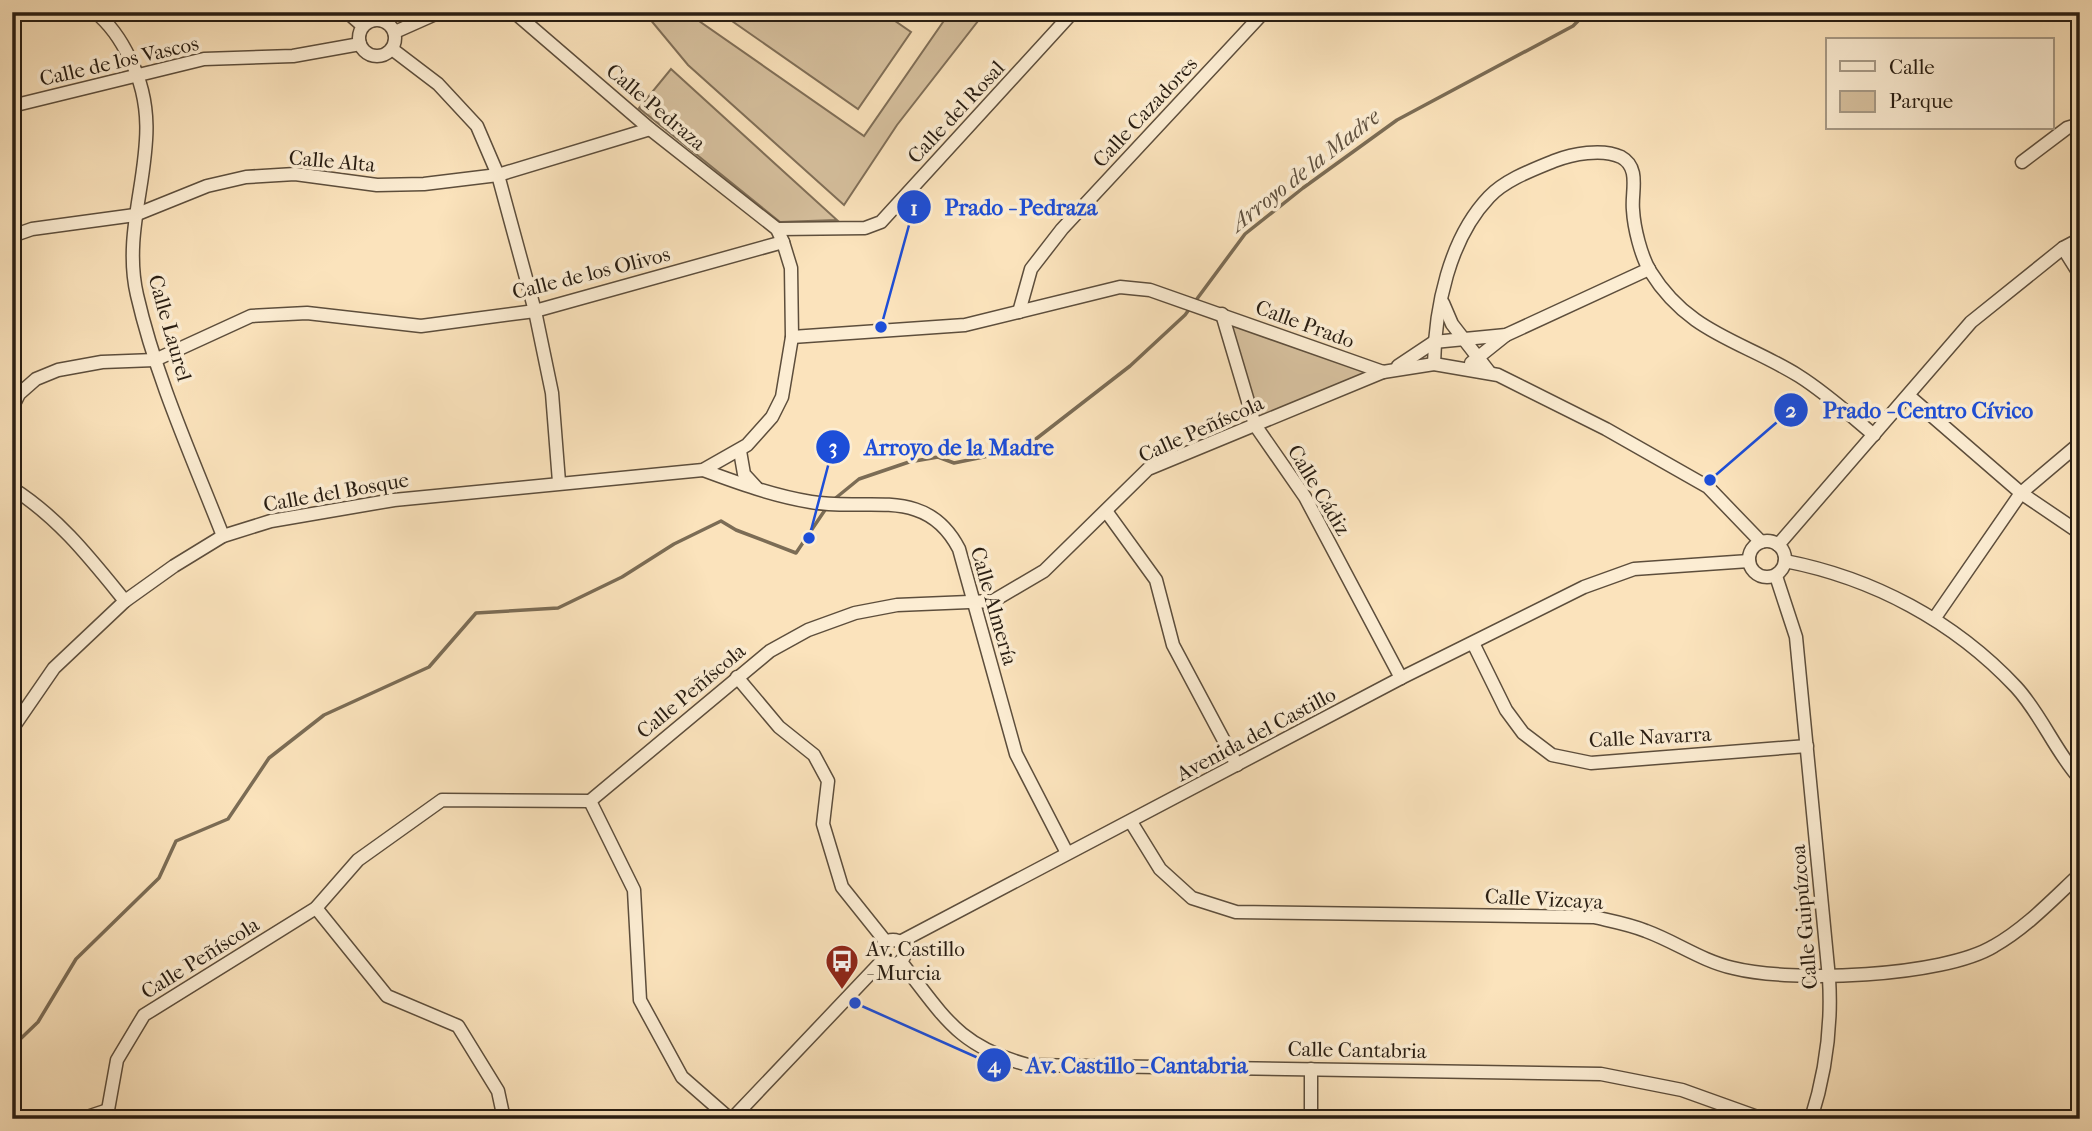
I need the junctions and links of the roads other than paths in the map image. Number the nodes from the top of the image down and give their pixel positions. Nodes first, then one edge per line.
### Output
1 (95, 12) edge
2 (347, 12) edge
3 (440, 12) edge
4 (514, 12) edge
5 (1073, 12) edge
6 (1264, 12) edge
7 (363, 26) junction
8 (395, 32) junction
9 (360, 44) junction
10 (392, 49) junction
11 (139, 75) junction
12 (12, 106) edge
13 (2080, 124) edge
14 (650, 129) junction
15 (2022, 162) dead end
16 (498, 175) junction
17 (135, 215) junction
18 (776, 229) junction
19 (12, 236) edge
20 (2080, 239) edge
21 (783, 242) junction
22 (2063, 248) junction
23 (1649, 269) junction
24 (2080, 275) edge
25 (1443, 300) junction
26 (535, 311) junction
27 (1019, 312) junction
28 (1222, 314) junction
29 (1506, 335) junction
30 (792, 337) junction
31 (1464, 339) junction
32 (1434, 342) junction
33 (1477, 358) junction
34 (155, 360) junction
35 (1434, 364) junction
36 (1462, 367) junction
37 (1389, 370) junction
38 (1490, 373) junction
39 (1909, 396) junction
40 (12, 408) edge
41 (1255, 425) junction
42 (1874, 435) junction
43 (2080, 443) edge
44 (734, 461) junction
45 (703, 470) junction
46 (729, 479) junction
47 (559, 482) junction
48 (12, 488) edge
49 (759, 490) junction
50 (2021, 493) junction
51 (1106, 511) junction
52 (2080, 533) edge
53 (223, 536) junction
54 (1761, 542) junction
55 (1778, 545) junction
56 (1749, 561) junction
57 (1785, 561) junction
58 (1776, 576) junction
59 (125, 601) junction
60 (974, 604) junction
61 (1934, 619) junction
62 (1473, 643) junction
63 (737, 677) junction
64 (1401, 678) junction
65 (12, 729) edge
66 (1807, 746) junction
67 (1237, 765) junction
68 (2080, 779) edge
69 (590, 801) junction
70 (1131, 822) junction
71 (1067, 853) junction
72 (2080, 874) edge
73 (316, 908) junction
74 (886, 942) junction
75 (900, 942) junction
76 (883, 960) junction
77 (901, 962) junction
78 (1829, 978) junction
79 (1311, 1069) junction
80 (109, 1115) edge
81 (81, 1119) edge
82 (504, 1119) edge
83 (731, 1119) edge
84 (1311, 1119) edge
85 (1763, 1119) edge
86 (1811, 1119) edge

1 - 11 street, Calle Laurel
2 - 7 street
3 - 8 street
4 - 14 street, Calle Pedraza
5 - 18 street, Calle del Rosal
6 - 27 street, Calle Cazadores
7 - 8 street
7 - 9 street
8 - 10 street
9 - 10 street
9 - 11 street, Calle de los Vascos
10 - 16 street
11 - 12 street, Calle de los Vascos
11 - 17 street, Calle Laurel
13 - 15 street
14 - 16 street, Calle Alta
14 - 18 street, Calle Pedraza
16 - 17 street, Calle Alta
16 - 26 street
17 - 19 street, Calle Alta
17 - 34 street, Calle Laurel
18 - 21 street, Calle del Bosque
20 - 22 street
21 - 26 street, Calle de los Olivos
21 - 30 street, Calle del Bosque
22 - 24 street
22 - 39 street
23 - 25 street
23 - 29 street
23 - 42 street
25 - 31 street
25 - 32 street
26 - 34 street, Calle de los Olivos
26 - 47 street
27 - 28 street, Calle Prado
27 - 30 street, Calle Prado
28 - 37 street, Calle Prado
28 - 41 street, Calle Cádiz
29 - 31 street
29 - 33 street
30 - 44 street, Calle del Bosque
31 - 32 street
31 - 33 street
32 - 35 street
32 - 37 street
33 - 36 street
33 - 38 street
34 - 40 street, Calle de los Olivos
34 - 53 street, Calle Laurel
35 - 36 street, Calle Prado
35 - 37 street, Calle Prado
36 - 38 street, Calle Prado
37 - 41 street, Calle Peñíscola
38 - 54 street, Calle Prado
39 - 42 street
39 - 50 street
41 - 51 street, Calle Peñíscola
41 - 64 street, Calle Cádiz
42 - 55 street
43 - 50 street
44 - 45 street, Calle del Bosque
44 - 46 street
44 - 46 street
44 - 49 street
45 - 46 street, Calle Almería
45 - 47 street, Calle del Bosque
46 - 49 street, Calle Almería
47 - 53 street, Calle del Bosque
48 - 59 street
49 - 60 street, Calle Almería
50 - 52 street
50 - 61 street
51 - 60 street, Calle Peñíscola
51 - 67 street
53 - 59 street, Calle del Bosque
54 - 55 street
54 - 56 street
55 - 57 street
56 - 58 street
56 - 62 street, Avenida del Castillo
57 - 58 street
57 - 61 street
58 - 66 street, Calle Guipúzcoa
59 - 65 street, Calle del Bosque
60 - 63 street, Calle Peñíscola
60 - 71 street, Calle Almería
61 - 68 street
62 - 64 street, Avenida del Castillo
62 - 66 street, Calle Navarra
63 - 69 street, Calle Peñíscola
63 - 74 street
64 - 67 street, Avenida del Castillo
66 - 78 street, Calle Guipúzcoa
67 - 70 street, Avenida del Castillo
69 - 73 street, Calle Peñíscola
69 - 83 street
70 - 71 street, Avenida del Castillo
70 - 78 street, Calle Vizcaya
71 - 75 street, Avenida del Castillo
72 - 78 street, Calle Vizcaya
73 - 80 street, Calle Peñíscola
73 - 82 street
74 - 75 street
74 - 76 street
75 - 77 street
76 - 77 street
76 - 83 street
77 - 79 street, Calle Cantabria
78 - 86 street, Calle Guipúzcoa
79 - 84 street
79 - 85 street, Calle Cantabria
80 - 81 street

